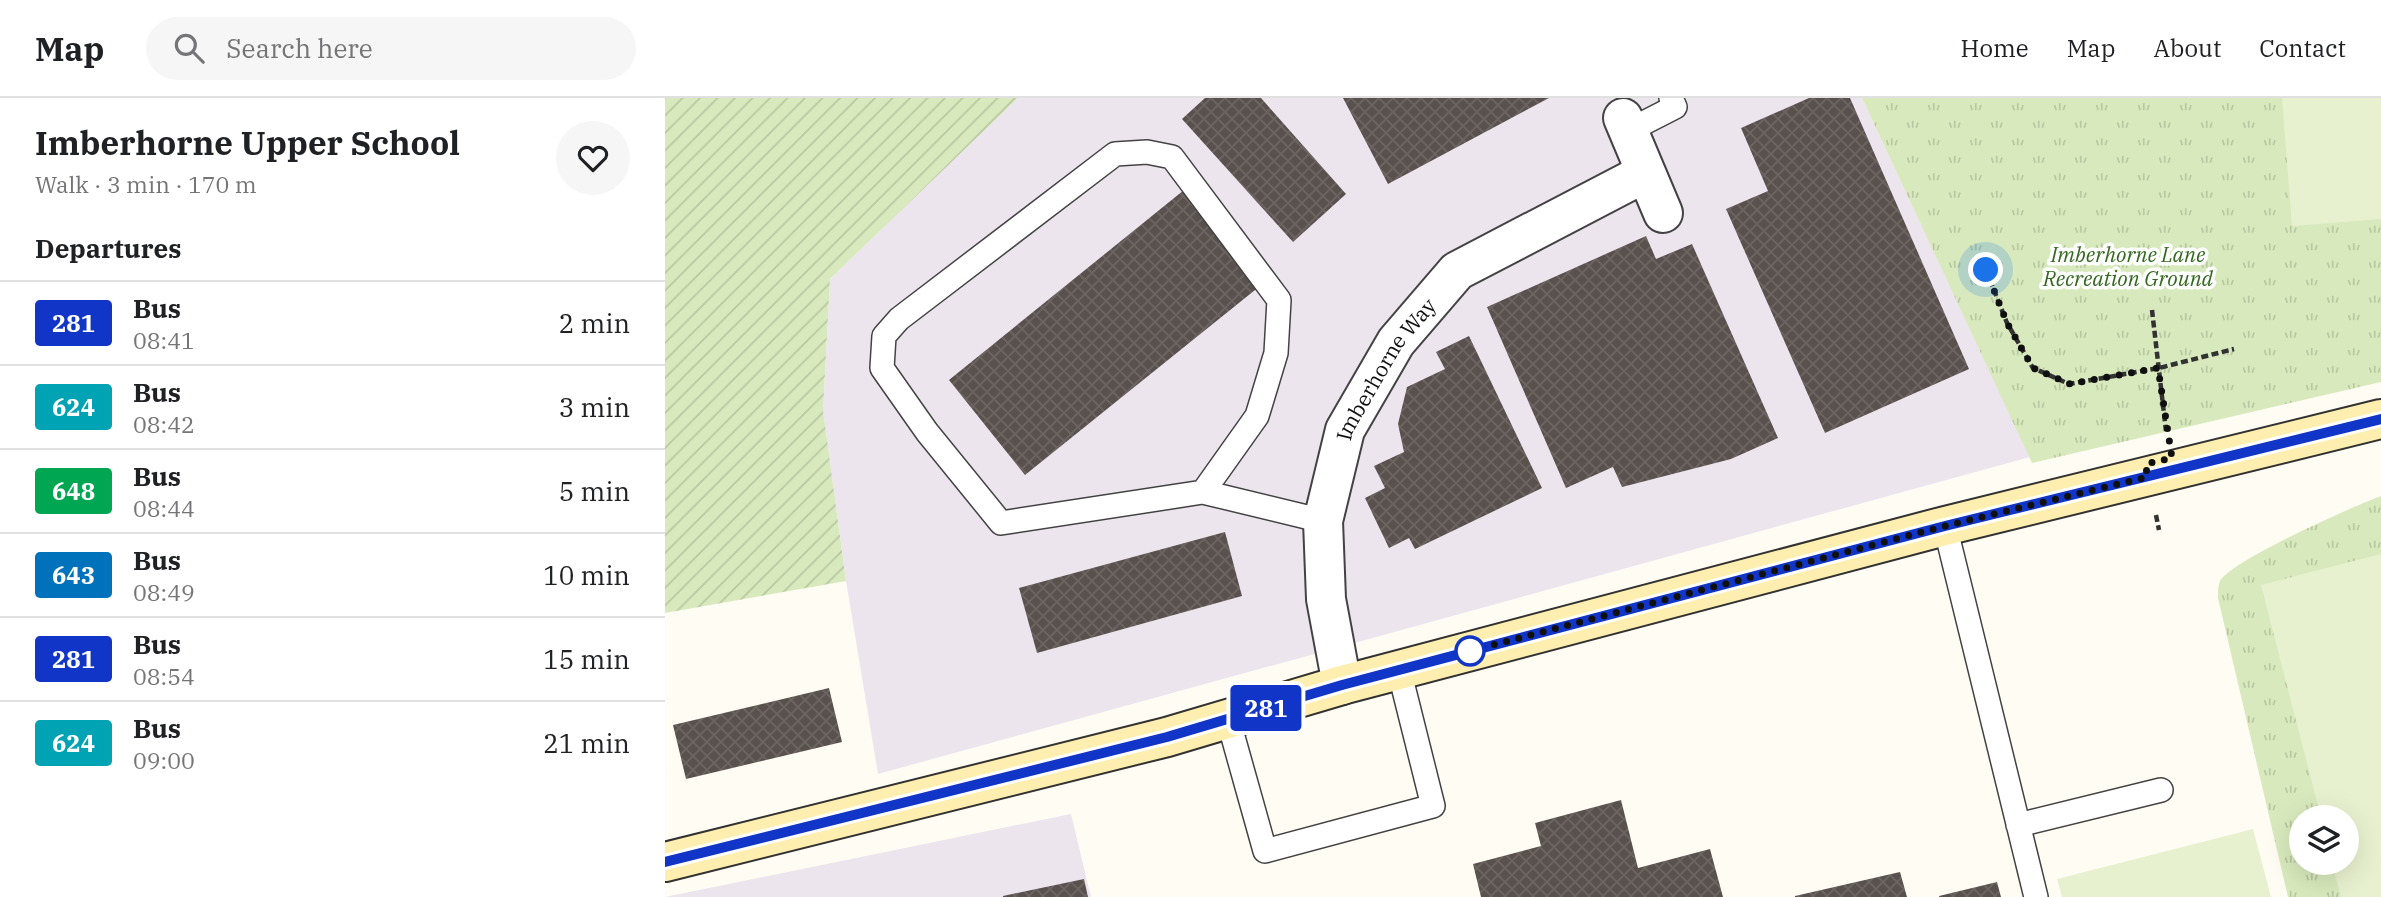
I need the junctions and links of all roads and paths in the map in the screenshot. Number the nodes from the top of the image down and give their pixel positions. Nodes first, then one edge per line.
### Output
1 (1671, 98) edge
2 (1625, 125) joint
3 (1645, 173) junction
4 (1663, 213) dead end
5 (1986, 270) dead end
6 (2151, 310) dead end
7 (2234, 349) dead end
8 (2158, 368) junction
9 (2381, 419) edge
10 (2147, 477) junction
11 (1203, 492) junction
12 (1324, 521) junction
13 (1945, 526) junction
14 (2159, 530) dead end
15 (1399, 670) junction
16 (1342, 685) junction
17 (1229, 719) junction
18 (2161, 790) dead end
19 (2018, 825) junction
20 (665, 862) edge
21 (2036, 897) edge

1 - 2 lane
2 - 3 street
3 - 4 street
3 - 12 street, Imberhorne Way
5 - 8 path
6 - 8 path
7 - 8 path
8 - 10 path
9 - 10 street
10 - 13 street
10 - 14 path
11 - 11 lane
11 - 12 lane
12 - 16 street, Imberhorne Way
13 - 15 street
13 - 19 lane
15 - 16 street
15 - 17 lane
16 - 17 street
17 - 20 street
18 - 19 lane
19 - 21 lane

